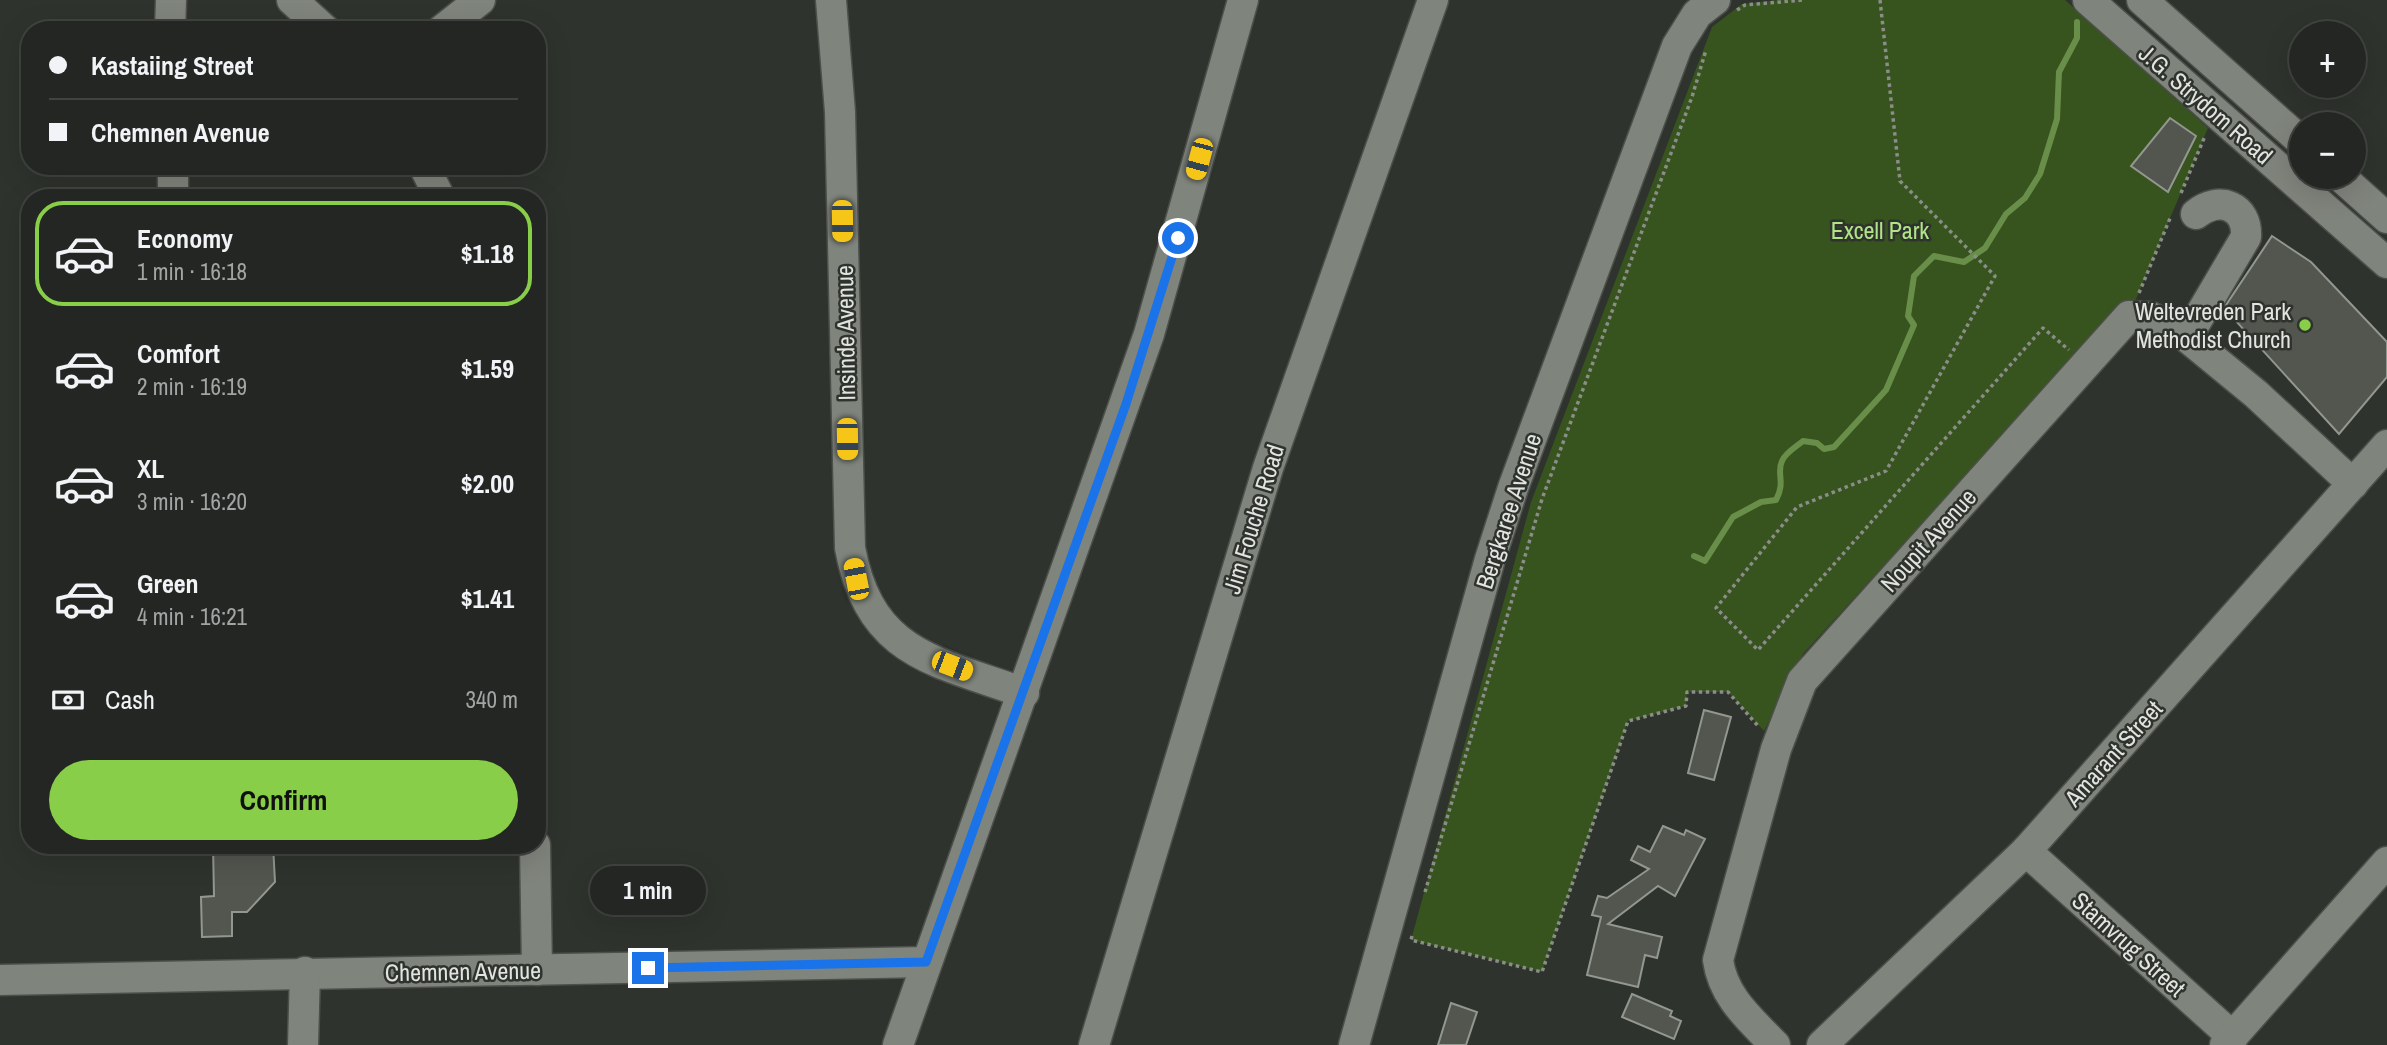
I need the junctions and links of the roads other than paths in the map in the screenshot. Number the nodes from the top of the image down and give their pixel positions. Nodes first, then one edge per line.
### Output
1 (171, 0) edge
2 (292, 0) edge
3 (480, 0) edge
4 (831, 0) edge
5 (1243, 0) edge
6 (1433, 0) edge
7 (2088, 0) edge
8 (2142, 0) edge
9 (1725, 6) edge
10 (170, 21) edge
11 (315, 21) edge
12 (453, 21) edge
13 (2289, 130) edge
14 (2354, 189) edge
15 (2181, 211) road end
16 (2387, 218) edge
17 (2387, 263) edge
18 (2187, 337) junction
19 (2387, 445) edge
20 (2353, 484) junction
21 (1024, 693) junction
22 (2026, 851) junction
23 (535, 854) edge
24 (2387, 862) edge
25 (926, 962) junction
26 (537, 970) junction
27 (305, 972) junction
28 (0, 980) edge
29 (2229, 1041) edge
30 (303, 1045) edge
31 (898, 1045) edge
32 (1094, 1045) edge
33 (1354, 1045) edge
34 (1775, 1045) edge
35 (1822, 1045) edge

1 - 10 street
2 - 11 street
3 - 12 street
4 - 21 street, Insinde Avenue
5 - 21 street
6 - 32 street, Jim Fouche Road
7 - 17 street, J.G. Strydom Road
8 - 13 street, J.G. Strydom Road
9 - 33 street, Bergkaree Avenue
14 - 16 street
15 - 18 street
18 - 20 street
18 - 34 street, Noupit Avenue
19 - 20 street, Amarant Street
20 - 22 street, Amarant Street
21 - 25 street
22 - 29 street, Stamvrug Street
22 - 35 street, Amarant Street
23 - 26 street
24 - 29 street
25 - 26 street, Chemnen Avenue
25 - 31 street
26 - 27 street, Chemnen Avenue
27 - 28 street, Chemnen Avenue
27 - 30 street

